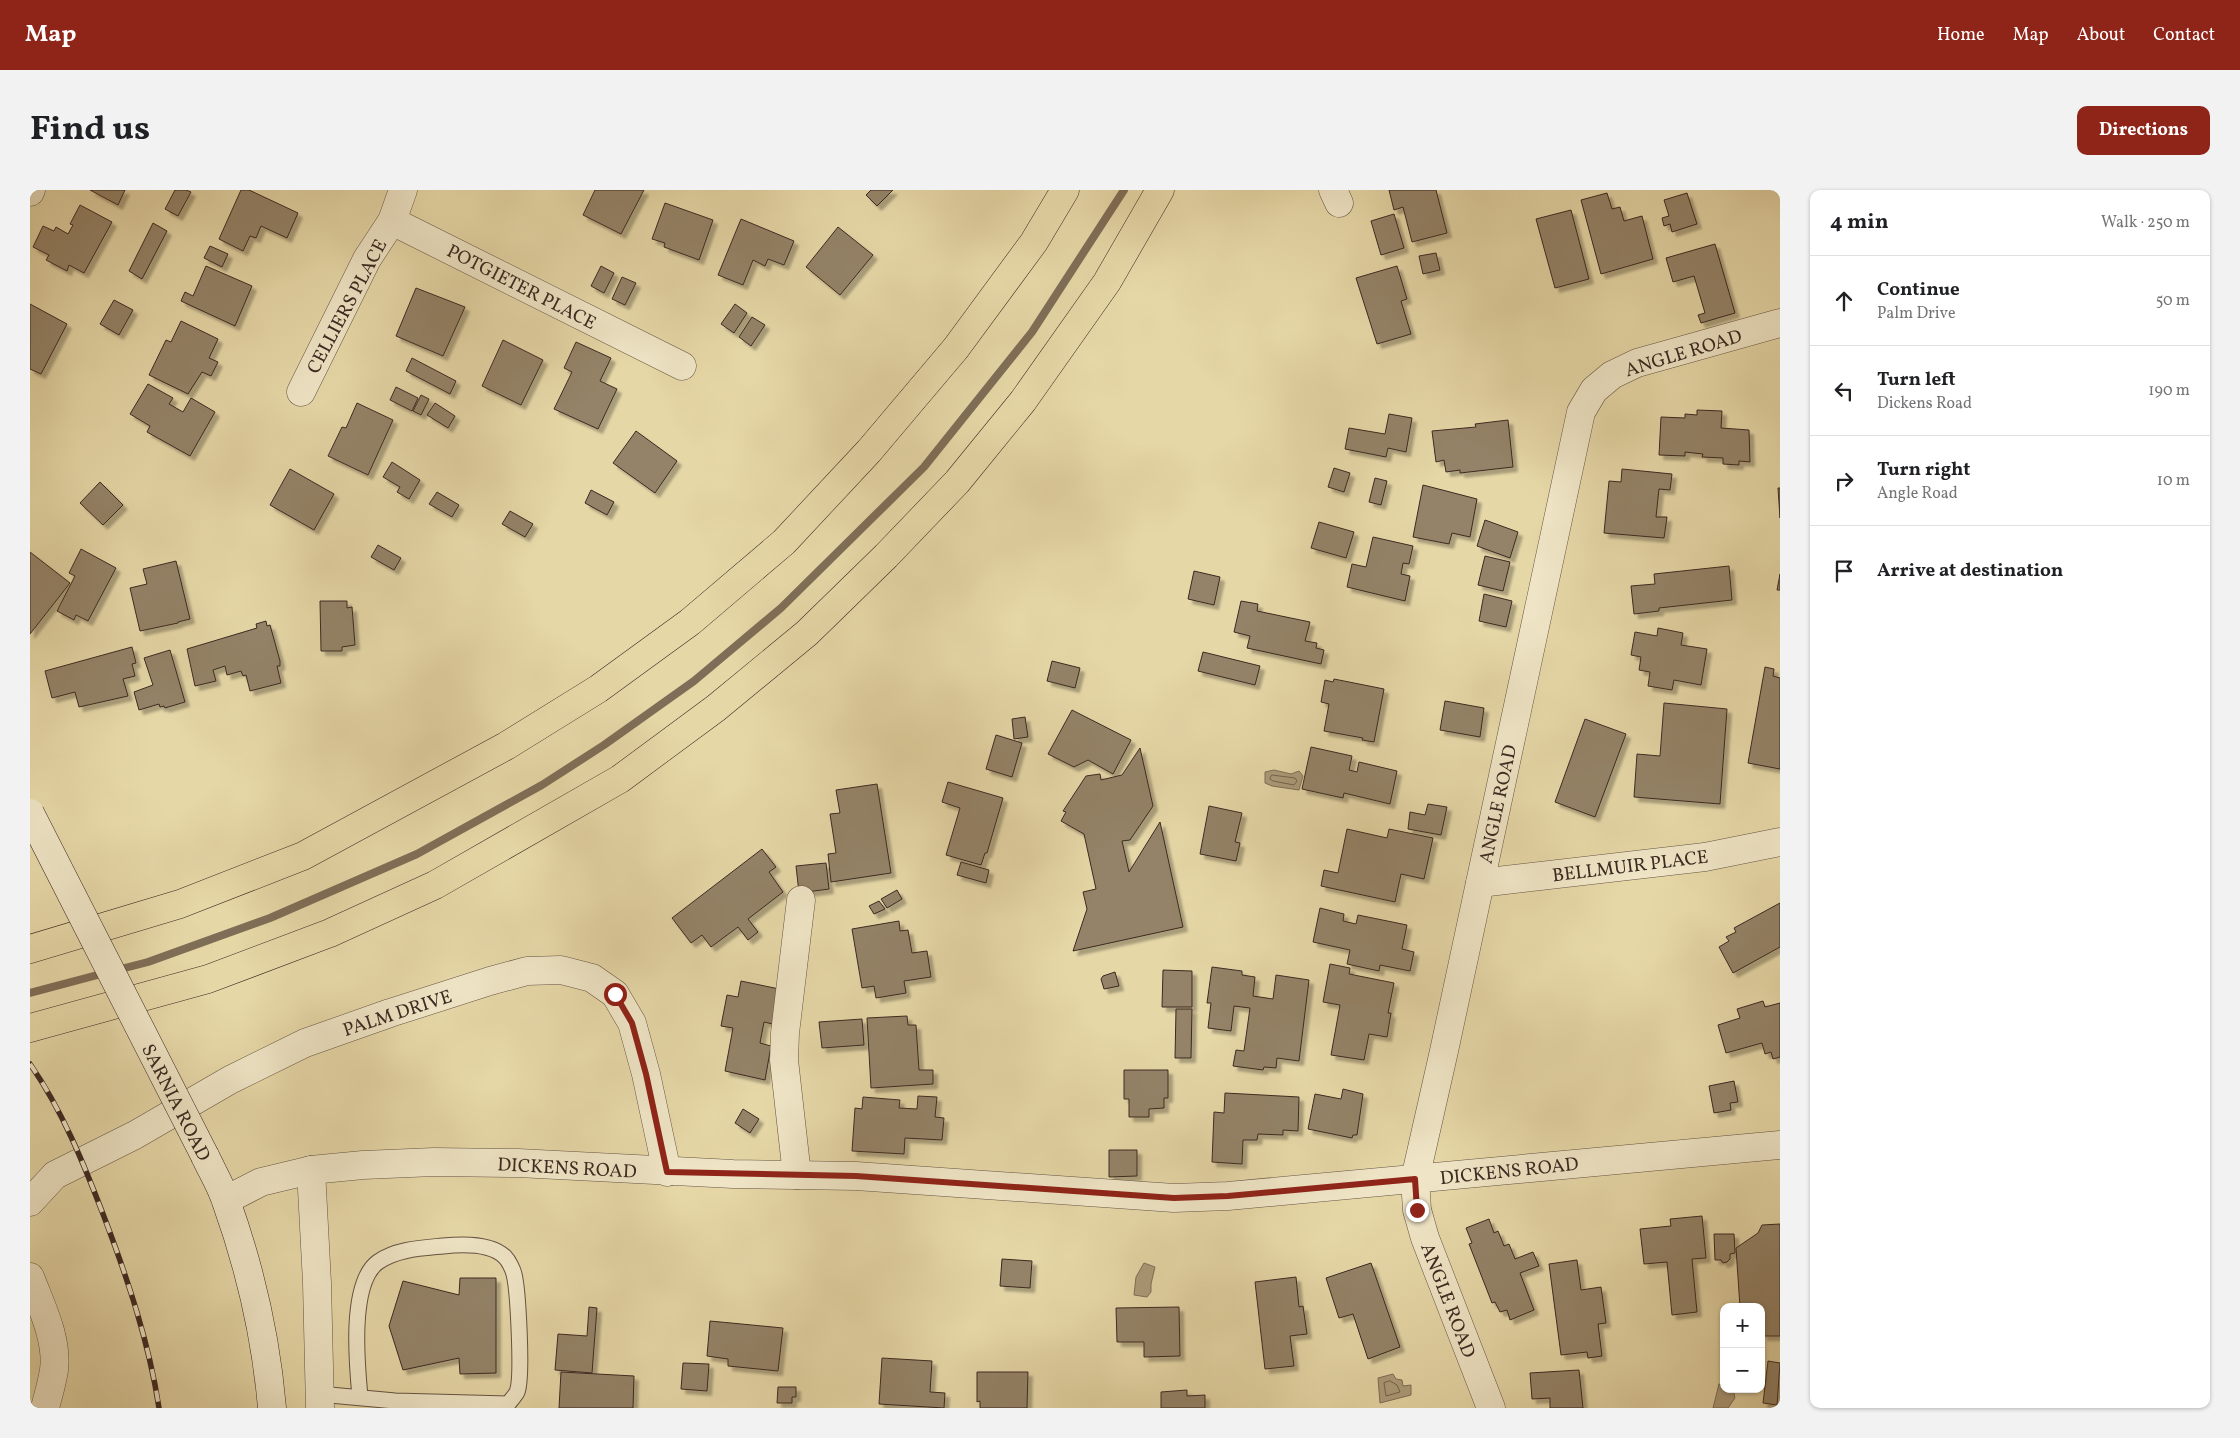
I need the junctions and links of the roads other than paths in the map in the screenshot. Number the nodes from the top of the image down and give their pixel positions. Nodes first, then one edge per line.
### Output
1 (403, 190) edge
2 (1065, 190) edge
3 (1160, 190) edge
4 (392, 220) junction
5 (1780, 323) edge
6 (682, 366) dead end
7 (301, 392) dead end
8 (30, 813) edge
9 (1780, 842) edge
10 (1480, 883) junction
11 (801, 900) dead end
12 (30, 949) edge
13 (30, 1028) edge
14 (1780, 1145) edge
15 (311, 1170) junction
16 (667, 1172) junction
17 (797, 1175) junction
18 (1415, 1179) junction
19 (226, 1200) junction
20 (30, 1202) edge
21 (30, 1277) edge
22 (360, 1397) junction
23 (319, 1401) edge
24 (45, 1408) edge
25 (272, 1408) edge
26 (1491, 1408) edge

1 - 4 street
2 - 12 highway
3 - 13 highway
4 - 6 street, POTGIETER PLACE
4 - 7 street, CELLIERS PLACE
5 - 10 street, ANGLE ROAD
8 - 19 street, SARNIA ROAD, bridge
9 - 10 street, BELLMUIR PLACE
10 - 18 street, ANGLE ROAD
11 - 17 street
14 - 18 street, DICKENS ROAD
15 - 16 street, DICKENS ROAD
15 - 19 street, DICKENS ROAD
15 - 23 street
16 - 17 street, DICKENS ROAD
16 - 20 street, PALM DRIVE
17 - 18 street, DICKENS ROAD
18 - 26 street, ANGLE ROAD
19 - 25 street, SARNIA ROAD
21 - 24 street
22 - 22 lane
22 - 23 lane

